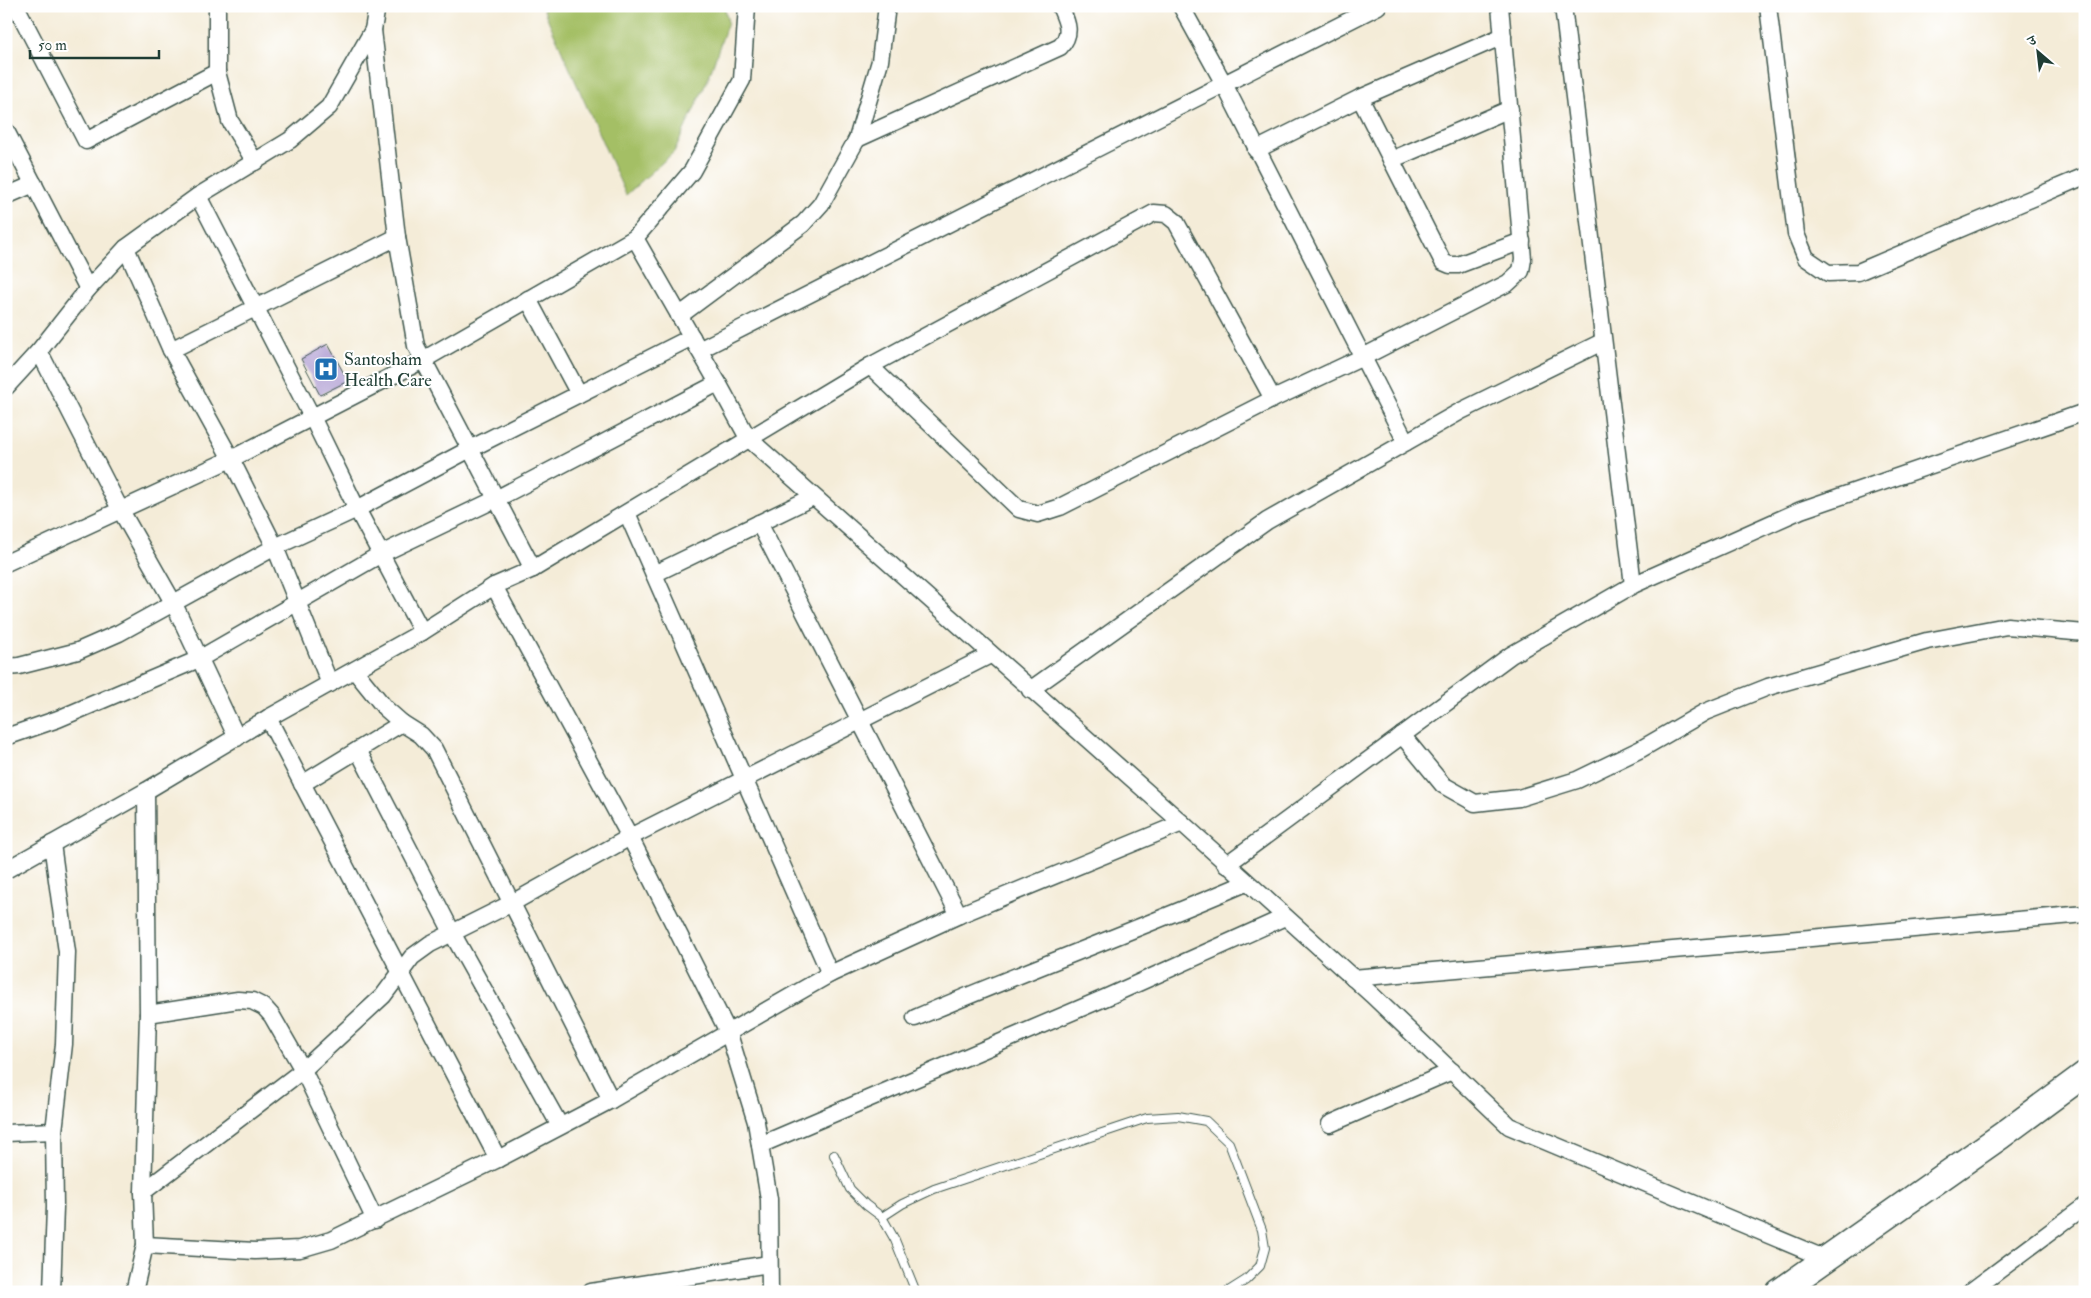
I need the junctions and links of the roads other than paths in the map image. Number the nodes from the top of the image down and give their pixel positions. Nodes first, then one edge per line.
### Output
1 (16, 6) edge
2 (218, 6) edge
3 (376, 6) edge
4 (747, 6) edge
5 (886, 6) edge
6 (1060, 6) edge
7 (1181, 6) edge
8 (1378, 6) edge
9 (1500, 6) edge
10 (1564, 6) edge
11 (1768, 6) edge
12 (373, 30) junction
13 (1503, 36) junction
14 (217, 72) junction
15 (1224, 84) junction
16 (1360, 98) junction
17 (1510, 109) junction
18 (6, 131) edge
19 (857, 138) junction
20 (1256, 150) junction
21 (1391, 160) junction
22 (255, 162) junction
23 (2085, 176) edge
24 (34, 184) junction
25 (6, 196) edge
26 (198, 196) junction
27 (397, 236) junction
28 (635, 238) junction
29 (1522, 242) junction
30 (126, 248) junction
31 (88, 289) junction
32 (528, 299) junction
33 (255, 306) junction
34 (679, 316) junction
35 (1602, 342) junction
36 (695, 343) junction
37 (171, 350) junction
38 (39, 351) junction
39 (1363, 357) junction
40 (424, 360) junction
41 (870, 366) junction
42 (718, 383) junction
43 (6, 387) edge
44 (579, 394) junction
45 (1273, 399) junction
46 (2085, 412) edge
47 (312, 416) junction
48 (748, 438) junction
49 (1406, 442) junction
50 (470, 449) junction
51 (230, 459) junction
52 (814, 497) junction
53 (496, 499) junction
54 (120, 509) junction
55 (357, 509) junction
56 (627, 513) junction
57 (759, 523) junction
58 (275, 547) junction
59 (381, 554) junction
60 (6, 563) edge
61 (533, 569) junction
62 (654, 574) junction
63 (1633, 584) junction
64 (494, 586) junction
65 (297, 602) junction
66 (174, 604) junction
67 (422, 632) junction
68 (2085, 633) edge
69 (990, 655) junction
70 (200, 659) junction
71 (6, 667) edge
72 (355, 671) junction
73 (330, 684) junction
74 (1030, 690) junction
75 (268, 718) junction
76 (860, 720) junction
77 (402, 723) junction
78 (1402, 735) junction
79 (6, 737) edge
80 (237, 738) junction
81 (358, 750) junction
82 (744, 779) junction
83 (302, 784) junction
84 (146, 791) junction
85 (1182, 823) junction
86 (630, 837) junction
87 (52, 844) junction
88 (1226, 865) junction
89 (6, 870) edge
90 (1246, 883) junction
91 (512, 903) junction
92 (2085, 914) edge
93 (959, 915) junction
94 (1285, 917) junction
95 (453, 933) junction
96 (400, 973) junction
97 (830, 974) junction
98 (1353, 978) junction
99 (148, 1014) junction
100 (915, 1018) dead end
101 (728, 1034) junction
102 (303, 1070) junction
103 (1452, 1071) junction
104 (2085, 1074) edge
105 (611, 1100) junction
106 (1330, 1124) dead end
107 (560, 1126) junction
108 (54, 1130) junction
109 (6, 1133) edge
110 (760, 1145) junction
111 (834, 1155) dead end
112 (498, 1159) junction
113 (143, 1192) junction
114 (2085, 1206) edge
115 (882, 1218) junction
116 (375, 1220) junction
117 (145, 1245) junction
118 (1826, 1259) junction
119 (769, 1264) junction
120 (52, 1292) edge
121 (134, 1292) edge
122 (591, 1292) edge
123 (770, 1292) edge
124 (916, 1292) edge
125 (1227, 1292) edge
126 (1779, 1292) edge
127 (1970, 1292) edge

1 - 14 street
2 - 14 street
3 - 12 street
4 - 28 street
5 - 19 street
6 - 19 street
7 - 15 street
8 - 15 street
9 - 13 street
10 - 35 street
11 - 23 street
12 - 22 street
12 - 27 street
13 - 16 street
13 - 17 street
14 - 22 street
15 - 20 street
15 - 36 street
16 - 20 street
16 - 21 street
17 - 21 street
17 - 29 street
18 - 24 street
19 - 34 street
20 - 39 street
21 - 29 street
22 - 26 street
24 - 25 street
24 - 31 street
26 - 30 street
26 - 33 street
27 - 33 street
27 - 40 street
28 - 32 street
28 - 34 street
29 - 39 street
30 - 31 street
30 - 37 street
31 - 38 street
32 - 40 street
32 - 44 street
33 - 37 street
33 - 47 street
34 - 36 street
35 - 49 street
35 - 63 street
36 - 42 street
36 - 44 street
37 - 51 street
38 - 43 street
38 - 54 street
39 - 45 street
39 - 49 street
40 - 47 street
40 - 50 street
41 - 45 street
41 - 45 street
41 - 48 street
42 - 48 street
42 - 53 street
44 - 50 street
46 - 63 street
47 - 51 street
47 - 55 street
48 - 52 street
48 - 56 street
49 - 74 street
50 - 53 street
50 - 55 street
51 - 54 street
51 - 58 street
52 - 57 street
52 - 69 street
53 - 59 street
53 - 61 street
54 - 60 street
54 - 66 street
55 - 58 street
55 - 59 street
56 - 61 street
56 - 62 street
57 - 62 street
57 - 76 street
58 - 65 street
58 - 66 street
59 - 65 street
59 - 67 street
61 - 64 street
62 - 82 street
63 - 78 street
64 - 67 street
64 - 86 street
65 - 70 street
65 - 73 street
66 - 70 street
66 - 71 street
67 - 72 street
68 - 78 street
69 - 74 street
69 - 76 street
70 - 79 street
70 - 80 street
72 - 73 street
72 - 77 street
73 - 75 street
74 - 85 street
75 - 80 street
75 - 83 street
76 - 82 street
76 - 93 street
77 - 81 street
77 - 91 street
78 - 88 street
80 - 84 street
81 - 83 street
81 - 95 street
82 - 86 street
82 - 97 street
83 - 96 street
84 - 87 street
84 - 99 street
85 - 88 street
85 - 93 street
86 - 91 street
86 - 101 street
87 - 89 street
87 - 108 street
88 - 90 street
90 - 94 street
90 - 100 street
91 - 95 street
91 - 105 street
92 - 98 street
93 - 97 street
94 - 98 street
94 - 110 street
95 - 96 street
95 - 107 street
96 - 102 street
96 - 112 street
97 - 101 street
98 - 103 street
99 - 102 street
99 - 113 street
101 - 105 street
101 - 110 street
102 - 113 street
102 - 116 street
103 - 106 street
103 - 118 street
104 - 118 main road
105 - 107 street
107 - 112 street
108 - 109 street
108 - 120 street
110 - 119 street
111 - 115 lane
112 - 116 street
113 - 117 street
114 - 127 street
115 - 124 lane
115 - 125 lane
116 - 117 street
117 - 121 street
118 - 126 main road
119 - 122 street
119 - 123 street

